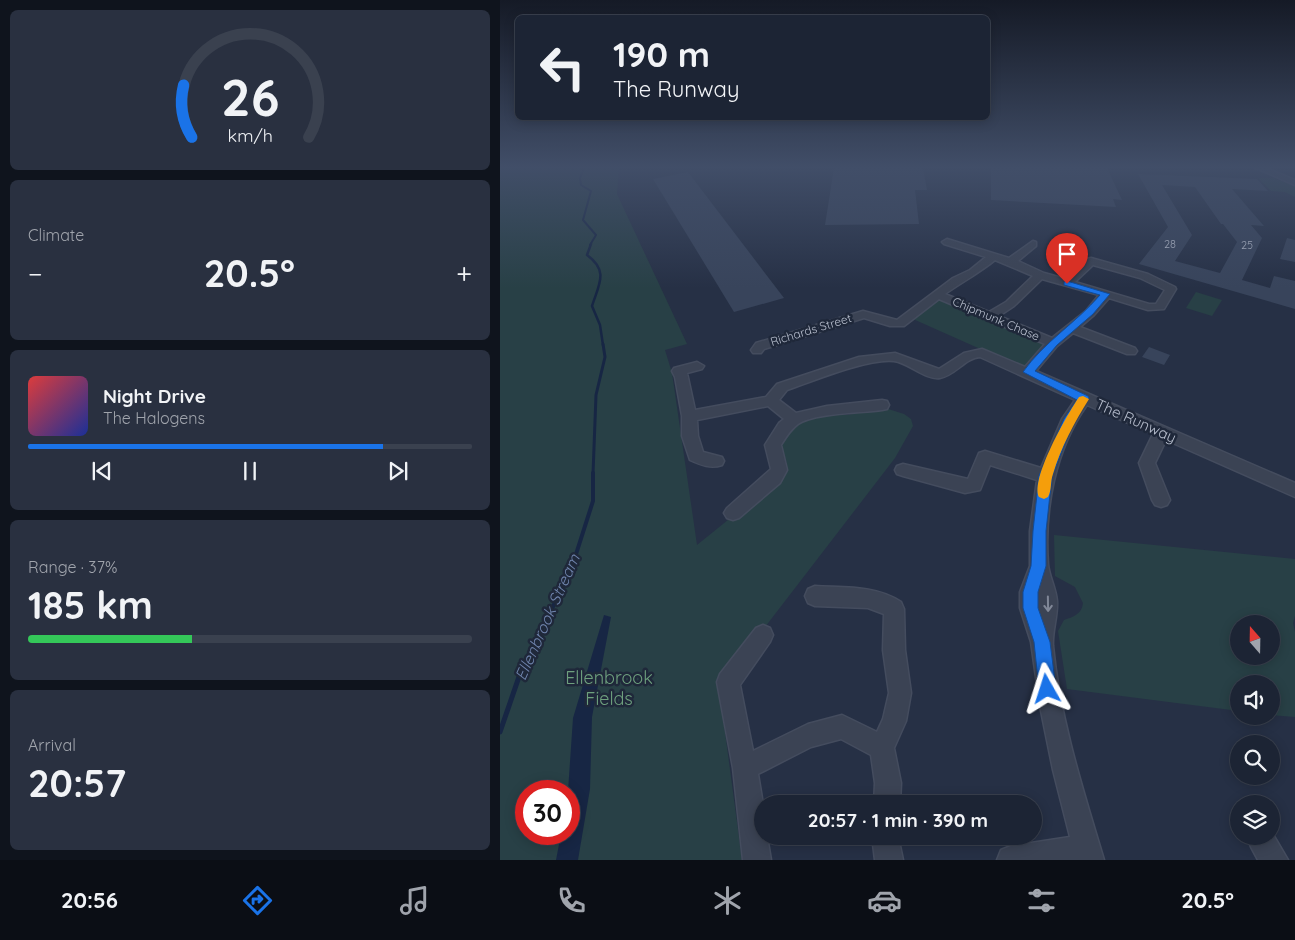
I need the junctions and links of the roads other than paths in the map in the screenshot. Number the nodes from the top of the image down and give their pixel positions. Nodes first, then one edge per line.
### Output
1 (947, 242) dead end
2 (1033, 244) dead end
3 (993, 257) junction
4 (1078, 257) dead end
5 (1091, 261) junction
6 (1011, 262) junction
7 (1040, 275) junction
8 (1067, 284) junction
9 (1106, 294) junction
10 (938, 295) junction
11 (991, 316) junction
12 (1072, 328) junction
13 (1054, 343) junction
14 (756, 350) dead end
15 (1131, 351) dead end
16 (696, 366) dead end
17 (1028, 372) junction
18 (1084, 398) junction
19 (771, 401) junction
20 (882, 405) dead end
21 (689, 416) junction
22 (794, 419) junction
23 (1161, 433) junction
24 (716, 461) dead end
25 (903, 470) dead end
26 (1046, 476) junction
27 (1295, 490) edge
28 (1161, 500) dead end
29 (733, 513) dead end
30 (815, 596) dead end
31 (763, 634) dead end
32 (882, 748) junction
33 (745, 768) junction
34 (887, 795) edge
35 (886, 845) edge
36 (1264, 845) edge
37 (1088, 854) edge
38 (757, 860) edge
39 (889, 860) edge
40 (1011, 860) edge
41 (1274, 860) edge

1 - 3 street
2 - 6 street
3 - 6 street
3 - 10 street, Richards Street
4 - 5 street
5 - 8 street
5 - 9 street
6 - 7 street
7 - 8 street
7 - 11 street
8 - 9 street
9 - 12 street
10 - 11 street, Chipmunk Chase
10 - 14 street, Richards Street
11 - 13 street, Chipmunk Chase
12 - 13 street
12 - 15 street
13 - 17 street
16 - 21 street
17 - 18 street, The Runway
17 - 19 street, The Runway
18 - 23 street, The Runway
18 - 26 street
19 - 21 street
19 - 22 street
20 - 22 street
21 - 24 street
22 - 29 street
23 - 27 street, The Runway
23 - 28 street
25 - 26 street
26 - 37 street
30 - 32 street
31 - 33 street
32 - 33 street
32 - 34 street
33 - 38 street
35 - 39 street
36 - 41 street
37 - 40 street

